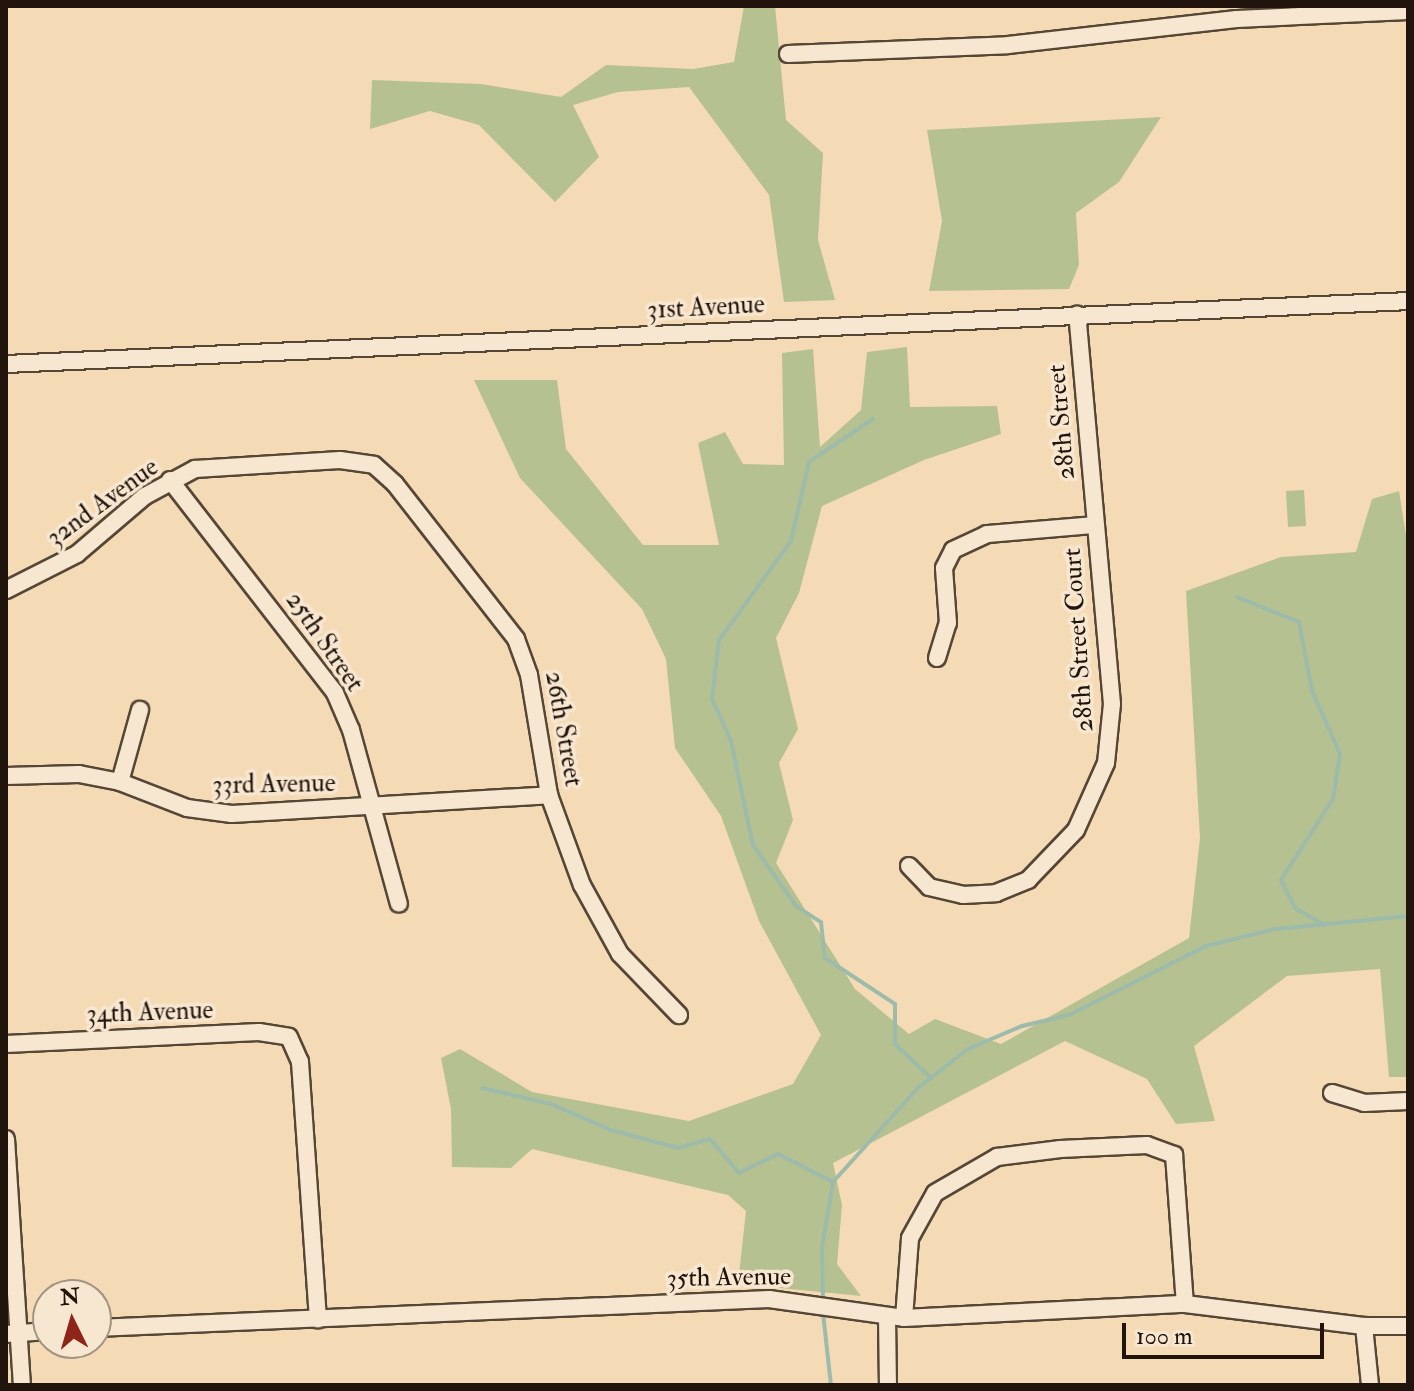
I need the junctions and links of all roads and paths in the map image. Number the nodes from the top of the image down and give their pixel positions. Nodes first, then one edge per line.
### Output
1 (1408, 11) edge
2 (788, 54) dead end
3 (1408, 301) edge
4 (1077, 315) junction
5 (6, 364) edge
6 (374, 465) joint
7 (170, 480) junction
8 (1094, 525) junction
9 (6, 590) edge
10 (937, 658) dead end
11 (140, 710) dead end
12 (6, 776) edge
13 (120, 782) junction
14 (549, 795) junction
15 (371, 806) junction
16 (909, 866) dead end
17 (399, 904) dead end
18 (679, 1015) dead end
19 (6, 1044) edge
20 (1332, 1093) dead end
21 (1408, 1101) edge
22 (1058, 1131) dead end
23 (6, 1139) edge
24 (1060, 1149) junction
25 (1185, 1304) junction
26 (896, 1317) junction
27 (318, 1319) junction
28 (1364, 1326) junction
29 (1408, 1326) edge
30 (112, 1327) edge
31 (32, 1332) edge
32 (12, 1333) edge
33 (22, 1385) edge
34 (888, 1385) edge
35 (1370, 1385) edge

1 - 2 street
3 - 4 street, 31st Avenue
4 - 5 street, 31st Avenue
4 - 8 street, 28th Street
6 - 7 street, 32nd Avenue
6 - 14 street, 26th Street
7 - 9 street, 32nd Avenue
7 - 15 street, 25th Street
8 - 10 street
8 - 16 street, 28th Street Court
11 - 13 street
12 - 13 street, 33rd Avenue
13 - 15 street, 33rd Avenue
14 - 15 street, 33rd Avenue
14 - 18 street, 26th Street
15 - 17 street, 25th Street
19 - 27 street, 34th Avenue
20 - 21 street
22 - 24 street
23 - 32 street
24 - 25 street
24 - 26 street
25 - 26 street, 35th Avenue
25 - 28 street, 35th Avenue
26 - 27 street, 35th Avenue
26 - 34 street
27 - 30 street, 35th Avenue
28 - 29 street, 35th Avenue
28 - 35 street
31 - 32 street
32 - 33 street

